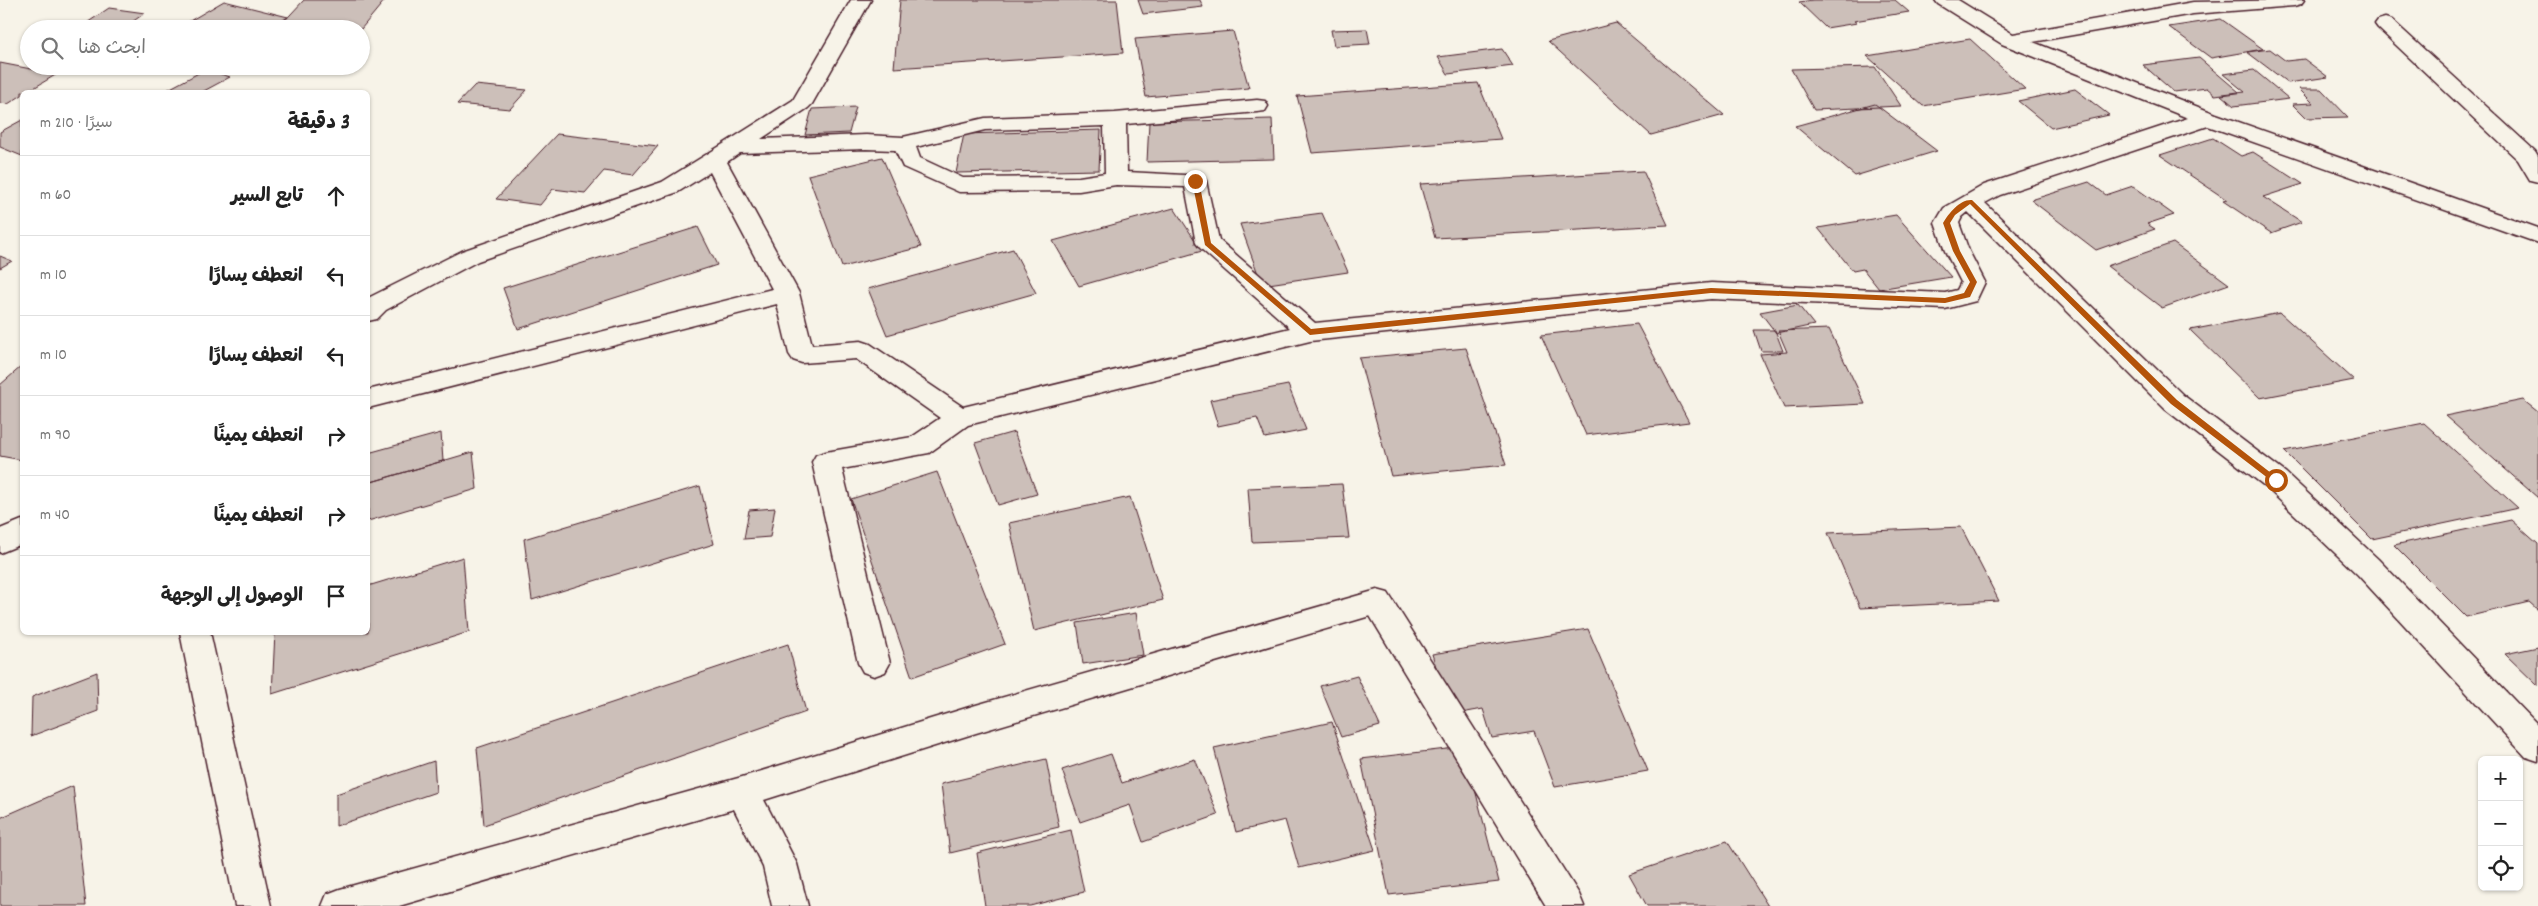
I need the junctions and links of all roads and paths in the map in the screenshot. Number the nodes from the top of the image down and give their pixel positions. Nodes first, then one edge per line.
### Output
1 (861, 0) edge
2 (1944, 0) edge
3 (2294, 0) edge
4 (2385, 24) dead end
5 (2009, 40) junction
6 (1257, 106) dead end
7 (1115, 119) junction
8 (2208, 119) junction
9 (903, 144) junction
10 (723, 153) junction
11 (2538, 175) edge
12 (1116, 178) junction
13 (1970, 201) junction
14 (2538, 236) edge
15 (788, 293) junction
16 (370, 311) edge
17 (1310, 332) junction
18 (370, 398) edge
19 (959, 418) junction
20 (20, 532) edge
21 (0, 542) edge
22 (196, 635) edge
23 (874, 663) dead end
24 (2538, 747) edge
25 (742, 792) junction
26 (253, 906) edge
27 (340, 906) edge
28 (790, 906) edge
29 (1566, 906) edge

1 - 10 street
2 - 5 street
3 - 5 street
4 - 11 street
5 - 8 street
6 - 7 street
7 - 9 street
7 - 12 street
8 - 13 street
8 - 14 street
9 - 10 street
9 - 12 street
10 - 15 street
10 - 16 street
12 - 17 street
13 - 17 street
13 - 24 street
15 - 18 street
15 - 19 street
17 - 19 street
19 - 23 street
20 - 21 street
22 - 26 street
25 - 27 street
25 - 28 street
25 - 29 street

